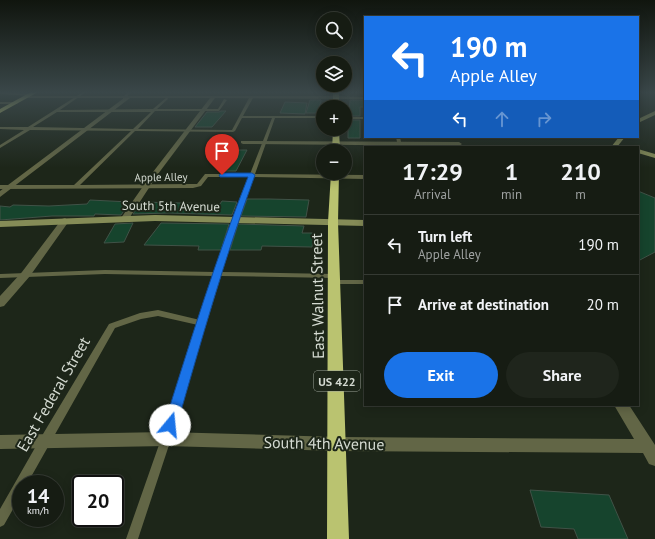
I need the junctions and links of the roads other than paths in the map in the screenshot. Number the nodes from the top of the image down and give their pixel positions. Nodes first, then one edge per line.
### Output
1 (47, 117) edge
2 (102, 117) edge
3 (148, 117) edge
4 (198, 117) edge
5 (241, 117) edge
6 (274, 117) edge
7 (352, 118) edge
8 (364, 118) edge
9 (0, 128) edge
10 (31, 128) junction
11 (88, 128) junction
12 (136, 130) junction
13 (187, 131) junction
14 (336, 136) edge
15 (244, 142) dead end
16 (264, 142) junction
17 (336, 142) junction
18 (399, 142) edge
19 (460, 145) edge
20 (0, 147) edge
21 (639, 151) edge
22 (655, 156) edge
23 (252, 175) junction
24 (316, 175) edge
25 (352, 176) edge
26 (364, 177) edge
27 (335, 180) edge
28 (0, 187) edge
29 (11, 187) junction
30 (75, 187) junction
31 (145, 187) junction
32 (0, 195) edge
33 (126, 218) junction
34 (235, 220) junction
35 (65, 221) junction
36 (333, 222) junction
37 (364, 223) edge
38 (0, 224) edge
39 (26, 274) junction
40 (218, 274) junction
41 (0, 276) edge
42 (334, 279) junction
43 (364, 282) edge
44 (0, 303) edge
45 (201, 323) junction
46 (622, 406) edge
47 (166, 439) junction
48 (0, 442) edge
49 (44, 442) junction
50 (338, 444) junction
51 (651, 453) edge
52 (0, 521) edge
53 (132, 539) edge
54 (338, 539) edge

1 - 10 lane
2 - 11 street
3 - 12 lane
4 - 13 street
5 - 13 lane
6 - 16 lane
7 - 8 lane
9 - 10 lane
10 - 11 lane
10 - 20 lane
11 - 12 lane
11 - 29 street
12 - 13 lane
12 - 30 lane
13 - 31 street
14 - 17 highway
15 - 16 street
16 - 17 street
16 - 23 lane
17 - 18 street
18 - 19 street
21 - 22 main road
23 - 24 lane, Apple Alley
23 - 31 lane, Apple Alley
23 - 34 lane
25 - 26 lane, Apple Alley
27 - 36 highway, East Walnut Street / US 422
28 - 29 lane, Apple Alley
29 - 30 lane, Apple Alley
29 - 32 street
30 - 31 lane, Apple Alley
31 - 33 street
33 - 34 main road, South 5th Avenue
33 - 35 main road, South 5th Avenue
34 - 36 main road, South 5th Avenue
34 - 40 lane
35 - 38 main road, South 5th Avenue
35 - 39 street
36 - 37 main road, South 5th Avenue
36 - 42 highway, East Walnut Street / US 422
39 - 40 lane
39 - 41 lane
39 - 44 street
40 - 42 lane
40 - 45 lane
42 - 43 lane
42 - 50 highway, East Walnut Street / US 422
45 - 47 lane
45 - 49 lane, East Federal Street
46 - 51 street
47 - 49 street, South 4th Avenue
47 - 50 street, South 4th Avenue
47 - 53 lane
48 - 49 street, South 4th Avenue
49 - 52 lane, East Federal Street
50 - 51 street, South 4th Avenue
50 - 54 highway, East Walnut Street / US 422

